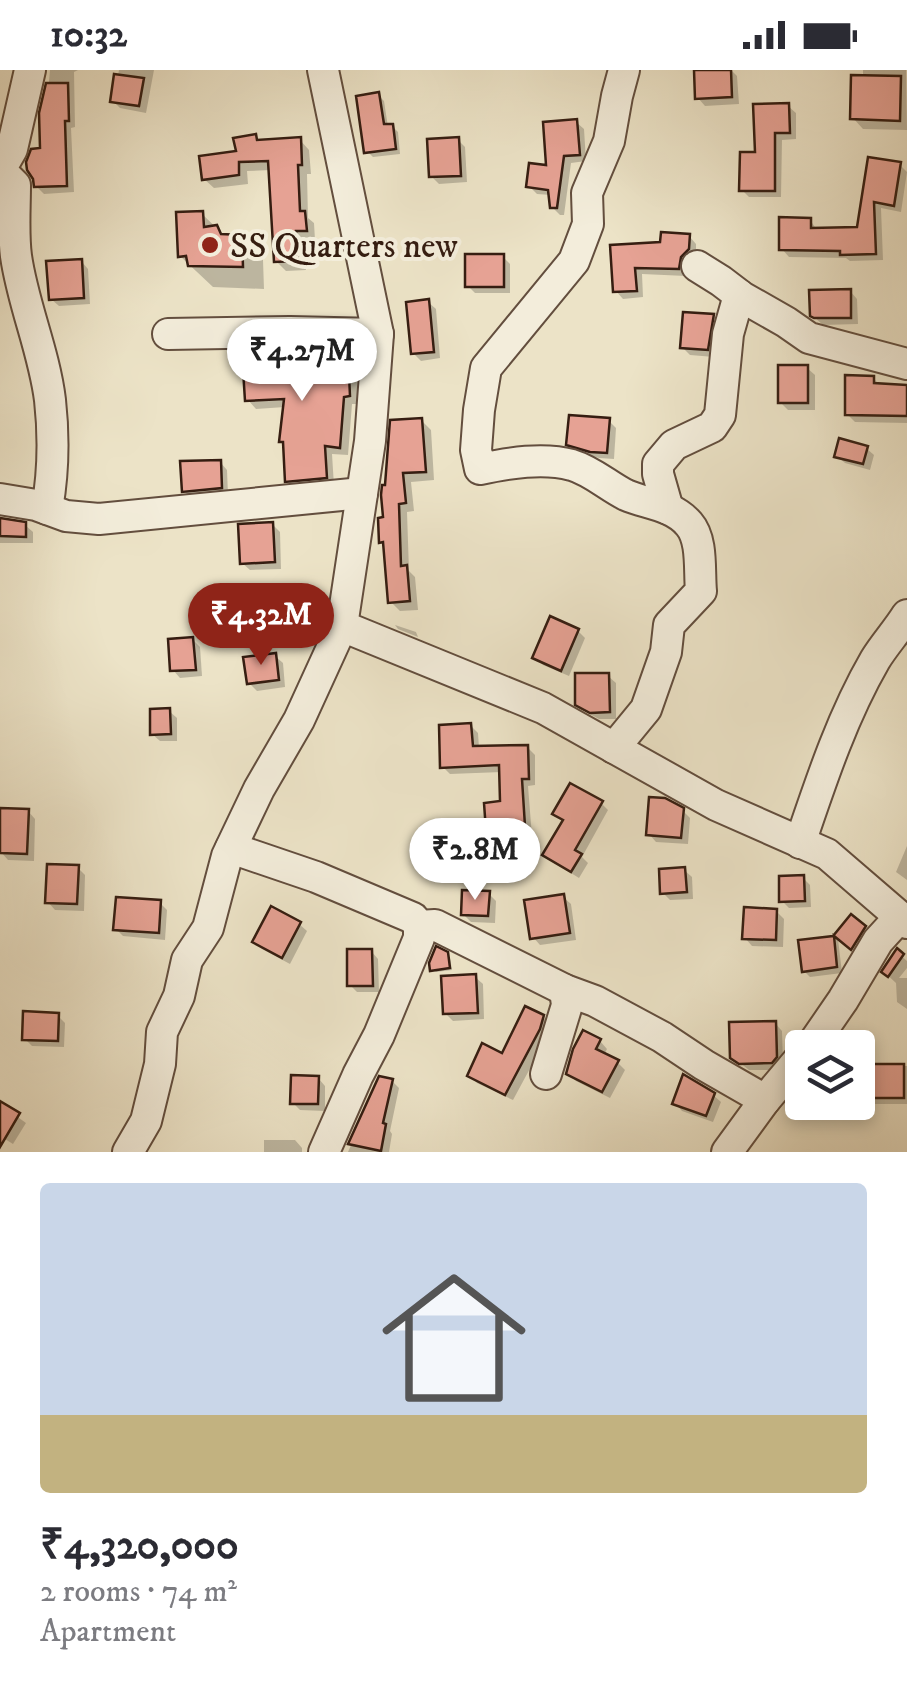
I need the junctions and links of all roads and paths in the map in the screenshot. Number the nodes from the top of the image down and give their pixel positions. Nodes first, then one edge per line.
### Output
1 (30, 70) edge
2 (323, 70) edge
3 (624, 70) edge
4 (698, 266) dead end
5 (739, 294) junction
6 (168, 334) dead end
7 (378, 334) junction
8 (907, 364) edge
9 (362, 493) junction
10 (0, 499) edge
11 (47, 510) junction
12 (668, 510) junction
13 (907, 616) edge
14 (342, 626) junction
15 (614, 748) junction
16 (800, 843) junction
17 (231, 848) junction
18 (904, 920) edge
19 (420, 926) junction
20 (565, 990) junction
21 (822, 1030) edge
22 (546, 1074) dead end
23 (785, 1077) edge
24 (766, 1100) junction
25 (128, 1152) edge
26 (324, 1152) edge
27 (727, 1152) edge

1 - 11 street
2 - 7 street
3 - 12 street
4 - 5 street
5 - 8 street
5 - 12 street
6 - 7 street
7 - 9 street
9 - 11 street
9 - 14 street
10 - 11 street
12 - 15 street
13 - 16 street
14 - 15 street
14 - 17 street
15 - 16 street
16 - 18 street
17 - 19 street
17 - 25 street
18 - 21 street
19 - 20 street
19 - 26 street
20 - 22 street
20 - 24 street
23 - 24 street
24 - 27 street

